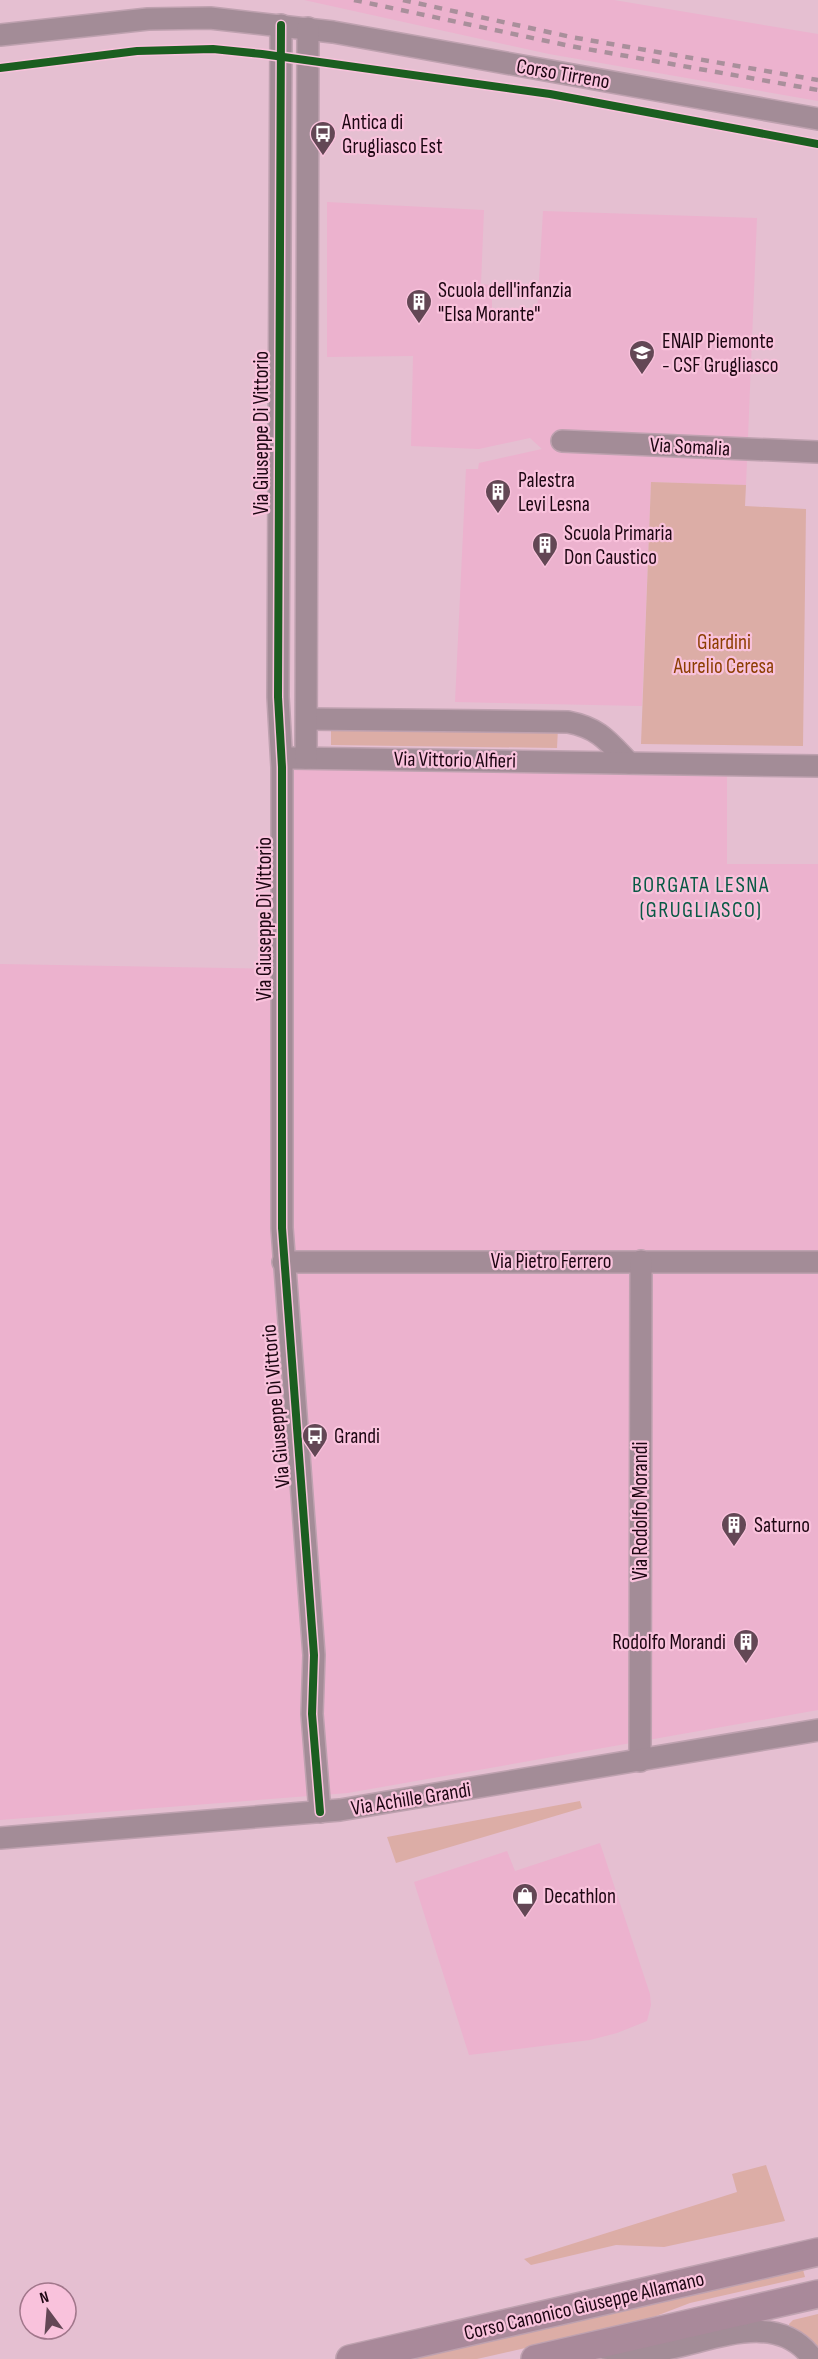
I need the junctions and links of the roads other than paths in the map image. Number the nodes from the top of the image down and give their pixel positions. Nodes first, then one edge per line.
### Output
1 (281, 25) junction
2 (308, 28) junction
3 (0, 35) edge
4 (818, 119) edge
5 (562, 441) dead end
6 (818, 452) edge
7 (307, 719) junction
8 (281, 758) junction
9 (306, 758) junction
10 (629, 763) junction
11 (818, 766) edge
12 (641, 1261) junction
13 (283, 1262) junction
14 (818, 1262) edge
15 (818, 1730) edge
16 (640, 1761) junction
17 (320, 1812) junction
18 (0, 1838) edge
19 (818, 2252) edge
20 (818, 2294) edge
21 (588, 2347) junction
22 (350, 2359) edge
23 (535, 2359) edge
24 (813, 2359) edge

1 - 2 street, Corso Tirreno
1 - 3 street, Corso Tirreno
1 - 8 street, Via Giuseppe Di Vittorio
2 - 4 street, Corso Tirreno
2 - 7 street
5 - 6 street, Via Somalia
7 - 9 street
7 - 10 street, Via Vittorio Alfieri
8 - 9 street, Via Vittorio Alfieri
8 - 13 street, Via Giuseppe Di Vittorio
9 - 10 street, Via Vittorio Alfieri
10 - 11 street, Via Vittorio Alfieri
12 - 13 street, Via Pietro Ferrero
12 - 14 street, Via Pietro Ferrero
12 - 16 street, Via Rodolfo Morandi
13 - 17 street, Via Giuseppe Di Vittorio
15 - 16 street, Via Achille Grandi
16 - 17 street, Via Achille Grandi
17 - 18 street, Via Achille Grandi
19 - 22 main road, Corso Canonico Giuseppe Allamano
20 - 21 main road, Corso Canonico Giuseppe Allamano
21 - 23 main road, Corso Canonico Giuseppe Allamano
21 - 24 street

